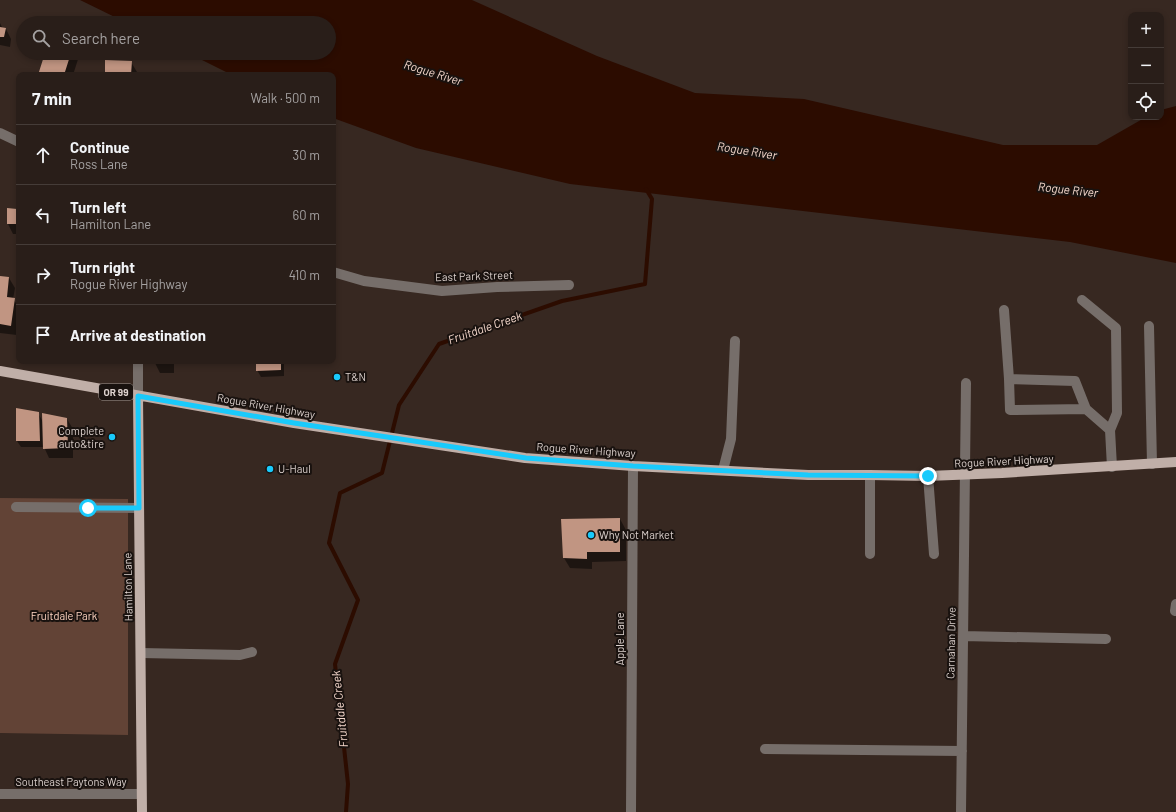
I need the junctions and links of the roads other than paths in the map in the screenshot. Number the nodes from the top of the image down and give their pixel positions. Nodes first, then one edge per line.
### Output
1 (0, 133) edge
2 (16, 141) edge
3 (336, 273) edge
4 (569, 285) dead end
5 (1082, 300) dead end
6 (1004, 310) dead end
7 (1149, 326) dead end
8 (735, 340) dead end
9 (138, 364) edge
10 (0, 371) edge
11 (1009, 379) junction
12 (966, 383) dead end
13 (138, 396) junction
14 (1086, 409) junction
15 (1110, 430) junction
16 (1176, 462) edge
17 (1152, 464) junction
18 (633, 466) junction
19 (1112, 467) junction
20 (723, 470) junction
21 (870, 475) junction
22 (965, 475) junction
23 (928, 476) junction
24 (16, 507) dead end
25 (139, 508) junction
26 (870, 554) dead end
27 (934, 554) dead end
28 (963, 636) junction
29 (1106, 639) dead end
30 (252, 652) dead end
31 (141, 653) junction
32 (765, 749) dead end
33 (962, 751) junction
34 (0, 794) edge
35 (141, 794) junction
36 (142, 812) edge
37 (631, 812) edge
38 (961, 812) edge

1 - 2 street
3 - 4 street, East Park Street
5 - 15 street
6 - 11 street
7 - 17 street
8 - 20 street
9 - 13 street, Hamilton Lane
10 - 13 main road, Rogue River Highway / OR 99
11 - 14 street
11 - 14 street
12 - 22 street, Carnahan Drive
13 - 18 main road, Rogue River Highway / OR 99
13 - 25 main road, Hamilton Lane
14 - 15 street
15 - 19 street
16 - 17 main road, Rogue River Highway / OR 99
17 - 19 main road, Rogue River Highway / OR 99
18 - 20 main road, Rogue River Highway / OR 99
18 - 37 street, Apple Lane
19 - 22 main road, Rogue River Highway / OR 99
20 - 21 main road, Rogue River Highway / OR 99
21 - 23 main road, Rogue River Highway / OR 99
21 - 26 street
22 - 23 main road, Rogue River Highway / OR 99
22 - 28 street, Carnahan Drive
23 - 27 street
24 - 25 street
25 - 31 main road, Hamilton Lane
28 - 29 street
28 - 33 street, Carnahan Drive
30 - 31 street
31 - 35 main road, Hamilton Lane
32 - 33 street
33 - 38 street, Carnahan Drive
34 - 35 street, Southeast Paytons Way
35 - 36 main road, Hamilton Lane

